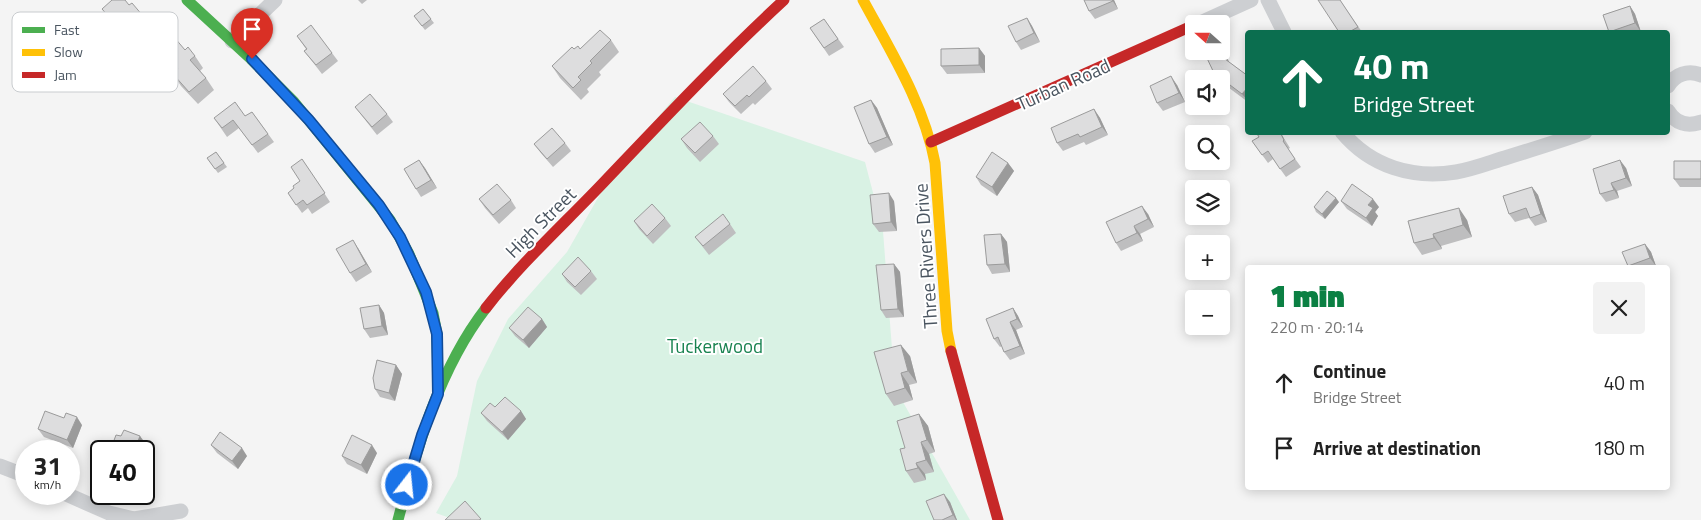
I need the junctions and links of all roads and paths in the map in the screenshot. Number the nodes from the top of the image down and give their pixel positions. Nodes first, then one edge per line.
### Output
1 (187, 0) edge
2 (275, 0) edge
3 (784, 0) edge
4 (862, 0) edge
5 (1251, 0) edge
6 (1268, 0) edge
7 (1218, 15) edge
8 (1185, 30) edge
9 (1283, 30) edge
10 (232, 41) junction
11 (1701, 75) edge
12 (1670, 83) edge
13 (1670, 114) edge
14 (1701, 122) edge
15 (1345, 135) edge
16 (1575, 135) edge
17 (931, 142) junction
18 (438, 394) junction
19 (0, 466) edge
20 (15, 472) edge
21 (80, 500) edge
22 (181, 511) dead end
23 (398, 520) edge
24 (998, 520) edge

1 - 10 street
2 - 10 street
3 - 18 street, High Street
4 - 17 street, Three Rivers Drive
5 - 7 street
6 - 9 street
8 - 17 street, Turban Road
10 - 18 street
11 - 12 street
13 - 14 street
15 - 16 street
17 - 24 street, Three Rivers Drive
18 - 23 street, High Street
19 - 20 street
21 - 22 street

